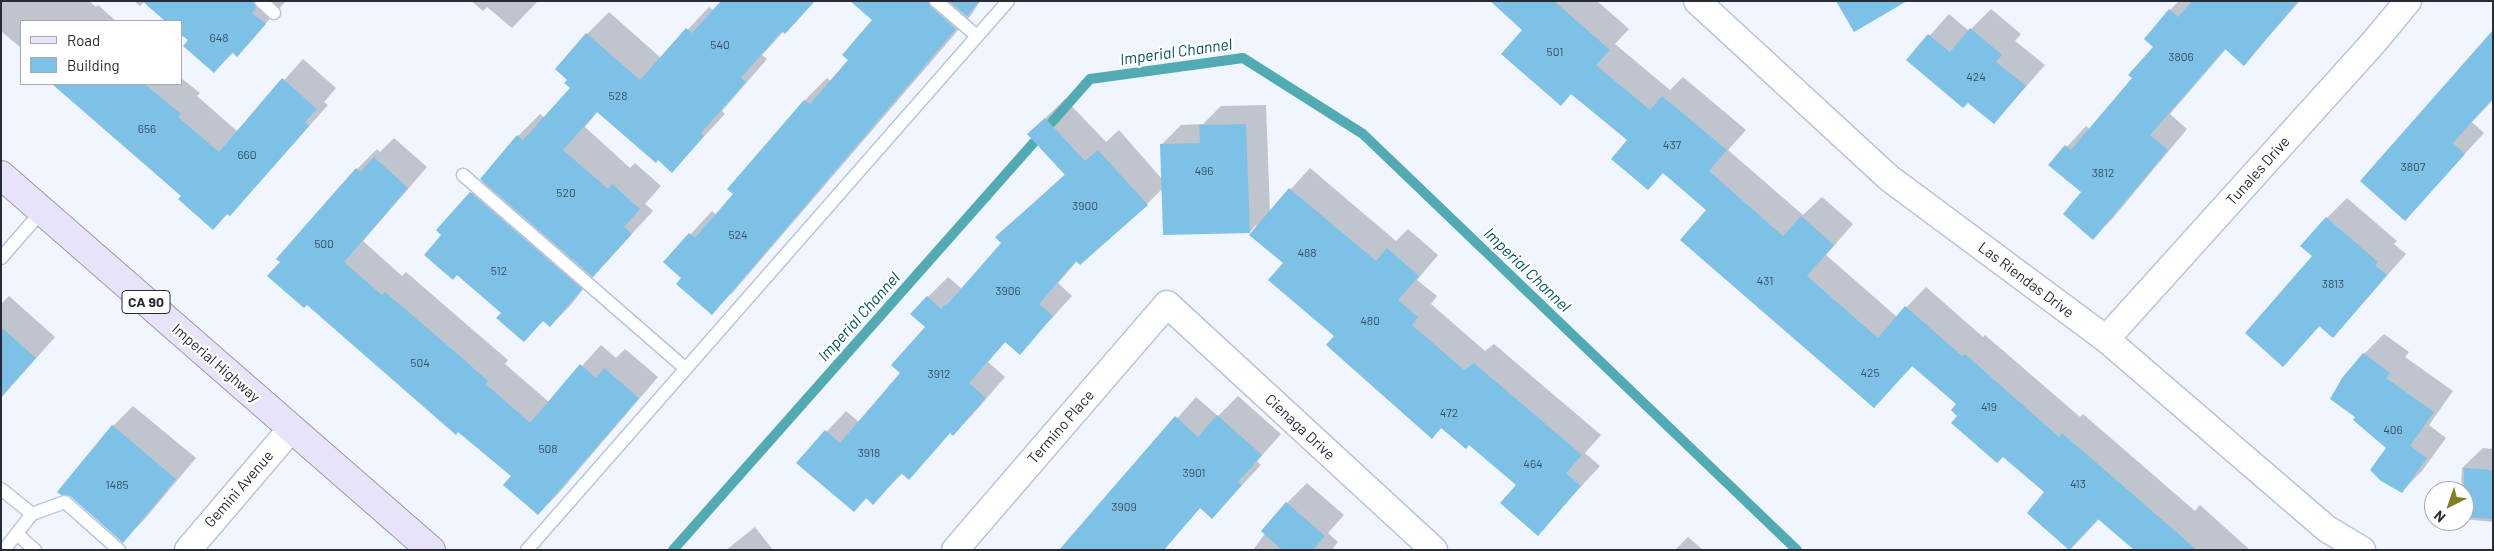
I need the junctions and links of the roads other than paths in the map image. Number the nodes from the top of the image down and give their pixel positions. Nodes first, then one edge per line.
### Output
1 (261, 1) edge
2 (936, 1) edge
3 (1008, 1) edge
4 (1697, 1) edge
5 (2408, 1) edge
6 (274, 13) dead end
7 (977, 36) junction
8 (1, 175) edge
9 (463, 175) dead end
10 (42, 211) junction
11 (1, 258) edge
12 (1167, 304) joint
13 (2106, 339) junction
14 (686, 368) junction
15 (292, 429) junction
16 (1, 489) edge
17 (32, 514) junction
18 (16, 534) junction
19 (4, 550) edge
20 (35, 550) edge
21 (119, 550) edge
22 (188, 550) edge
23 (431, 550) edge
24 (527, 550) edge
25 (955, 550) edge
26 (1434, 550) edge
27 (2362, 550) edge

1 - 6 lane
2 - 7 lane
3 - 7 lane
4 - 13 street, Las Riendas Drive
5 - 13 street, Tunales Drive
7 - 14 lane
8 - 10 main road, Imperial Highway / CA 90
9 - 14 lane
10 - 11 lane
10 - 15 main road, Imperial Highway / CA 90
12 - 25 street, Termino Place
12 - 26 street, Cienaga Drive
13 - 27 street, Las Riendas Drive
14 - 24 lane
15 - 22 street, Gemini Avenue
15 - 23 main road, Imperial Highway / CA 90
16 - 17 lane
17 - 18 lane
17 - 21 lane
18 - 19 lane
18 - 20 lane

